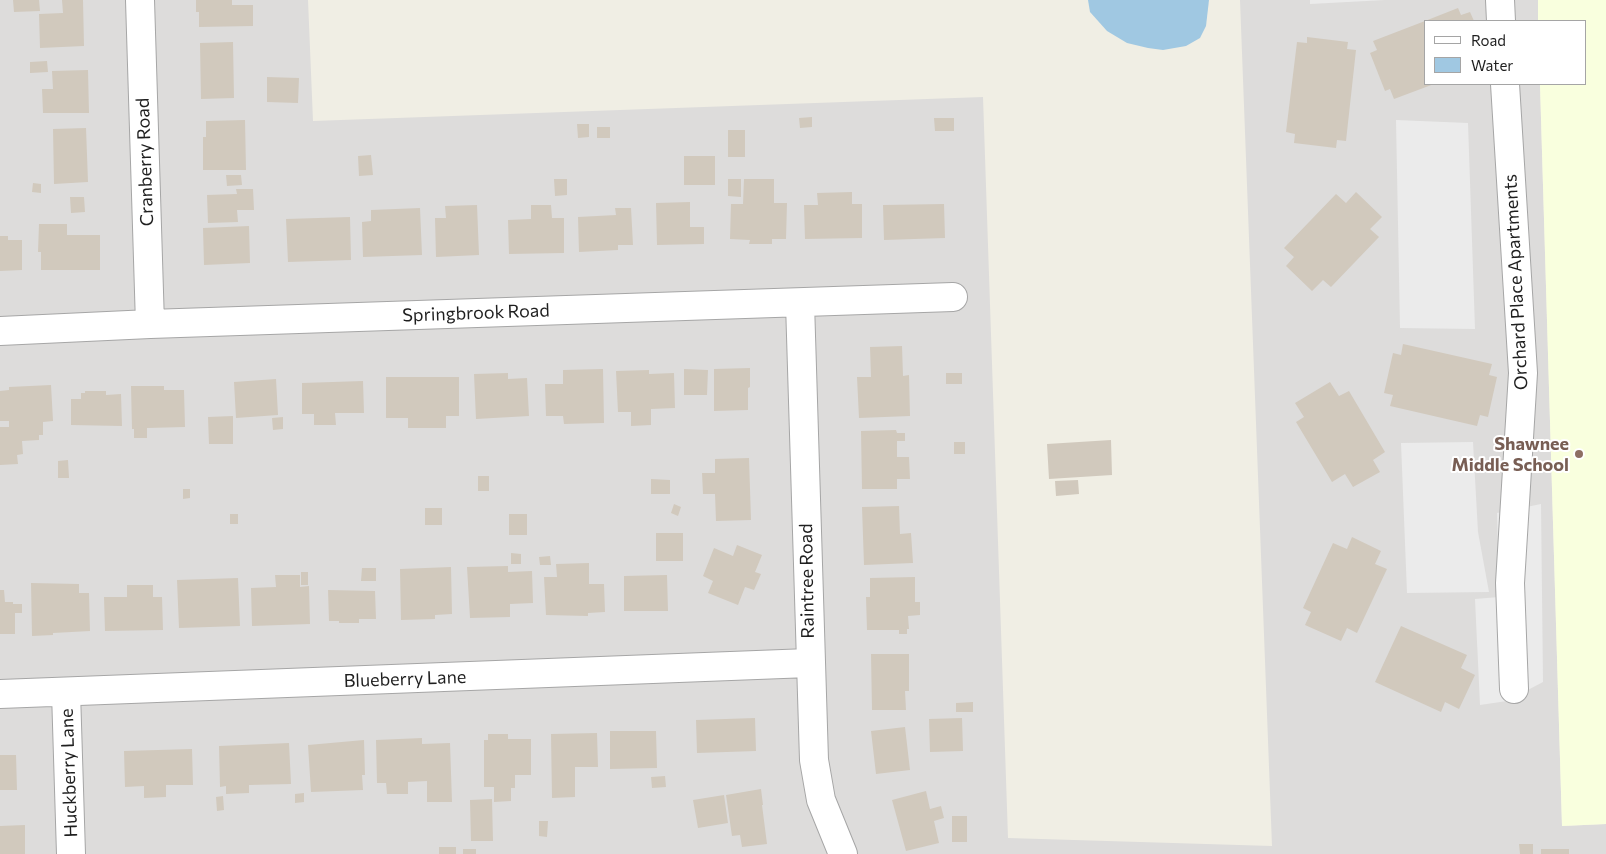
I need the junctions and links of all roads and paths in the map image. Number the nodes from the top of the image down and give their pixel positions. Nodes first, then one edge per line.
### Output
1 (140, 0) edge
2 (1500, 0) edge
3 (1501, 20) edge
4 (1505, 85) edge
5 (953, 297) dead end
6 (800, 303) junction
7 (150, 324) junction
8 (0, 331) edge
9 (810, 663) junction
10 (1514, 690) dead end
11 (66, 692) junction
12 (0, 694) edge
13 (71, 854) edge
14 (842, 854) edge

1 - 7 street, Cranberry Road
2 - 3 street
4 - 10 street, Orchard Place Apartments
5 - 6 street, Springbrook Road
6 - 7 street, Springbrook Road
6 - 9 street, Raintree Road
7 - 8 street, Springbrook Road
9 - 11 street, Blueberry Lane
9 - 14 street, Raintree Road
11 - 12 street, Blueberry Lane
11 - 13 street, Huckberry Lane

